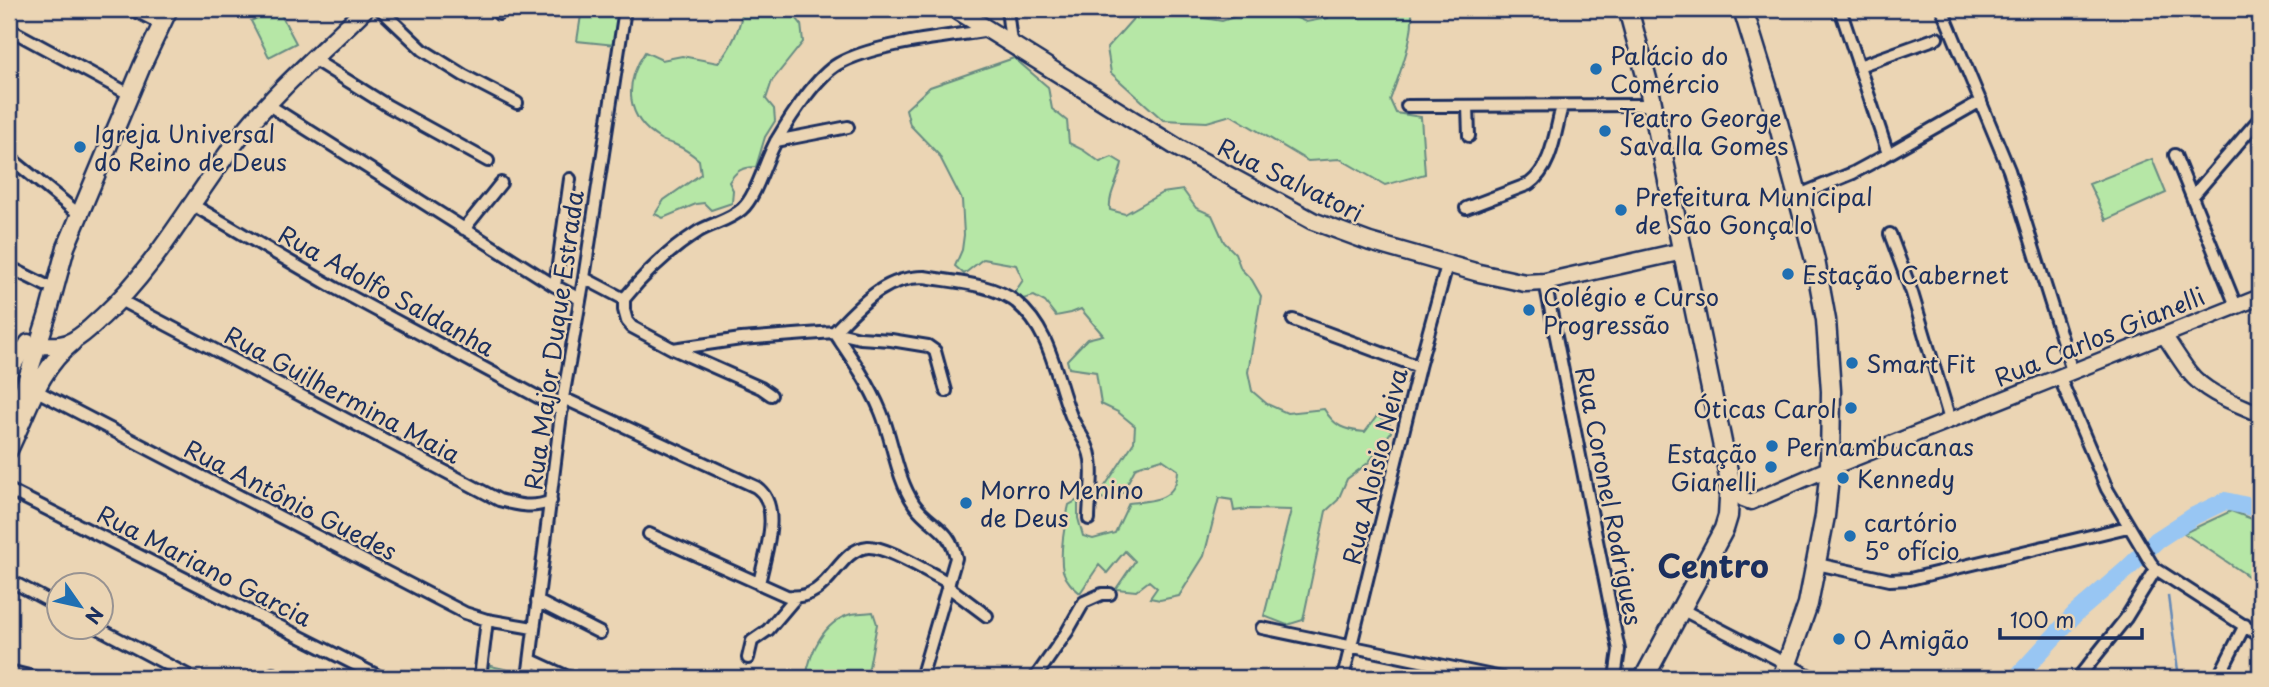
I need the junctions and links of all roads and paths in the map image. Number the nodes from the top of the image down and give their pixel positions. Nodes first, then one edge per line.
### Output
1 (132, 9) edge
2 (169, 9) edge
3 (380, 9) edge
4 (625, 9) edge
5 (955, 9) edge
6 (1007, 9) edge
7 (1628, 9) edge
8 (1743, 9) edge
9 (1840, 9) edge
10 (1942, 9) edge
11 (2253, 9) edge
12 (363, 10) edge
13 (2260, 11) edge
14 (161, 24) junction
15 (9, 29) edge
16 (990, 30) junction
17 (1937, 38) dead end
18 (1011, 42) junction
19 (313, 59) junction
20 (1859, 66) junction
21 (131, 95) junction
22 (1980, 101) junction
23 (517, 103) dead end
24 (267, 104) junction
25 (1408, 106) dead end
26 (1468, 106) junction
27 (1562, 106) junction
28 (1651, 106) junction
29 (2260, 118) edge
30 (848, 127) dead end
31 (1469, 136) dead end
32 (776, 141) junction
33 (1888, 154) junction
34 (2175, 155) dead end
35 (9, 157) edge
36 (488, 161) dead end
37 (570, 179) dead end
38 (501, 183) dead end
39 (1797, 196) junction
40 (2192, 197) junction
41 (193, 205) junction
42 (1466, 208) dead end
43 (80, 215) junction
44 (464, 229) junction
45 (1890, 234) dead end
46 (66, 247) junction
47 (1683, 251) junction
48 (1447, 265) junction
49 (9, 267) edge
50 (584, 278) junction
51 (1545, 282) junction
52 (46, 285) junction
53 (555, 286) junction
54 (2260, 297) edge
55 (580, 299) junction
56 (624, 299) junction
57 (120, 300) junction
58 (2236, 306) junction
59 (1293, 320) dead end
60 (834, 332) junction
61 (2164, 335) junction
62 (73, 341) junction
63 (33, 343) junction
64 (673, 349) junction
65 (1419, 367) junction
66 (9, 373) edge
67 (2066, 374) junction
68 (35, 390) junction
69 (946, 391) dead end
70 (771, 396) dead end
71 (563, 398) junction
72 (9, 401) edge
73 (562, 410) junction
74 (2260, 414) edge
75 (1950, 420) junction
76 (9, 434) edge
77 (9, 450) edge
78 (1830, 468) junction
79 (1730, 481) junction
80 (9, 490) edge
81 (551, 501) junction
82 (1089, 519) dead end
83 (2128, 527) junction
84 (649, 534) dead end
85 (1817, 564) junction
86 (2154, 566) junction
87 (9, 580) edge
88 (759, 584) junction
89 (948, 585) junction
90 (1110, 594) dead end
91 (796, 597) junction
92 (46, 600) edge
93 (537, 601) junction
94 (1681, 609) junction
95 (988, 616) dead end
96 (486, 620) junction
97 (2245, 625) junction
98 (533, 628) junction
99 (1262, 628) dead end
100 (600, 633) dead end
101 (2260, 636) edge
102 (116, 637) edge
103 (1351, 647) junction
104 (748, 658) dead end
105 (531, 660) junction
106 (9, 671) edge
107 (1785, 671) edge
108 (22, 676) edge
109 (2083, 677) edge
110 (37, 678) edge
111 (193, 678) edge
112 (382, 678) edge
113 (480, 678) edge
114 (528, 678) edge
115 (570, 678) edge
116 (921, 678) edge
117 (1035, 678) edge
118 (1343, 678) edge
119 (1502, 678) edge
120 (1615, 678) edge
121 (1644, 678) edge
122 (1814, 678) edge
123 (2218, 678) edge

1 - 14 street
2 - 14 main road
3 - 23 street
4 - 50 street, Rua Major Duque Estrada
5 - 16 main road, Rua Salvatori
6 - 18 street
7 - 28 main road
8 - 39 main road
9 - 20 street
10 - 22 street
11 - 13 main road
12 - 19 main road
14 - 21 main road
15 - 21 street
16 - 18 main road, Rua Salvatori
16 - 32 street
17 - 20 street
18 - 48 main road, Rua Salvatori
19 - 24 main road
19 - 36 street
20 - 33 street
21 - 43 main road
22 - 33 street
22 - 67 street
24 - 41 main road
24 - 44 street
25 - 26 street
26 - 27 street
26 - 31 street
27 - 28 street
27 - 42 street
28 - 47 main road
29 - 40 street
30 - 32 street
32 - 56 street
33 - 39 street
34 - 40 street
35 - 43 street
37 - 53 street
38 - 44 street
39 - 78 main road
40 - 58 street
41 - 57 main road
41 - 73 street, Rua Adolfo Saldanha
43 - 46 main road
44 - 53 street
45 - 75 street
46 - 52 main road
46 - 63 main road
47 - 51 main road, Rua Salvatori
47 - 79 main road
48 - 51 main road, Rua Salvatori
48 - 65 street, Rua Aloisio Neiva
49 - 52 street
50 - 55 street, Rua Major Duque Estrada
50 - 56 street
51 - 120 street, Rua Coronel Rodrigues
52 - 63 main road
53 - 55 street
54 - 58 street, Rua Carlos Gianelli
55 - 71 street, Rua Major Duque Estrada
56 - 64 street
57 - 62 main road
57 - 81 street, Rua Guilhermina Maia
58 - 61 street, Rua Carlos Gianelli
59 - 65 street
60 - 64 street
60 - 69 street
60 - 82 street
60 - 89 street
61 - 67 street, Rua Carlos Gianelli
61 - 74 street
62 - 63 main road
62 - 68 main road
63 - 66 street
63 - 72 main road
63 - 76 main road
64 - 70 street
65 - 103 street, Rua Aloisio Neiva
67 - 75 street, Rua Carlos Gianelli
67 - 83 street
68 - 77 main road
68 - 96 street, Rua Antônio Guedes
71 - 73 street, Rua Major Duque Estrada
71 - 88 street
73 - 81 street, Rua Major Duque Estrada
75 - 78 street, Rua Carlos Gianelli
78 - 79 street, Rua Carlos Gianelli
78 - 85 main road
79 - 94 main road
80 - 112 street, Rua Mariano Garcia
81 - 93 street, Rua Major Duque Estrada
83 - 85 street
83 - 86 street
84 - 88 street
85 - 107 main road
86 - 97 street
86 - 109 street
87 - 92 street
88 - 91 street
89 - 91 street
89 - 95 street
89 - 116 street
90 - 117 street
91 - 104 street
93 - 98 street, Rua Major Duque Estrada
93 - 100 street
94 - 107 street
94 - 121 main road
96 - 98 street, Rua Antônio Guedes
96 - 113 street
97 - 101 street
97 - 123 street
98 - 105 street, Rua Major Duque Estrada
99 - 103 street
102 - 111 street
103 - 118 street, Rua Aloisio Neiva
103 - 119 street
105 - 114 street, Rua Major Duque Estrada
105 - 115 street
106 - 108 street
107 - 122 street
108 - 110 street

